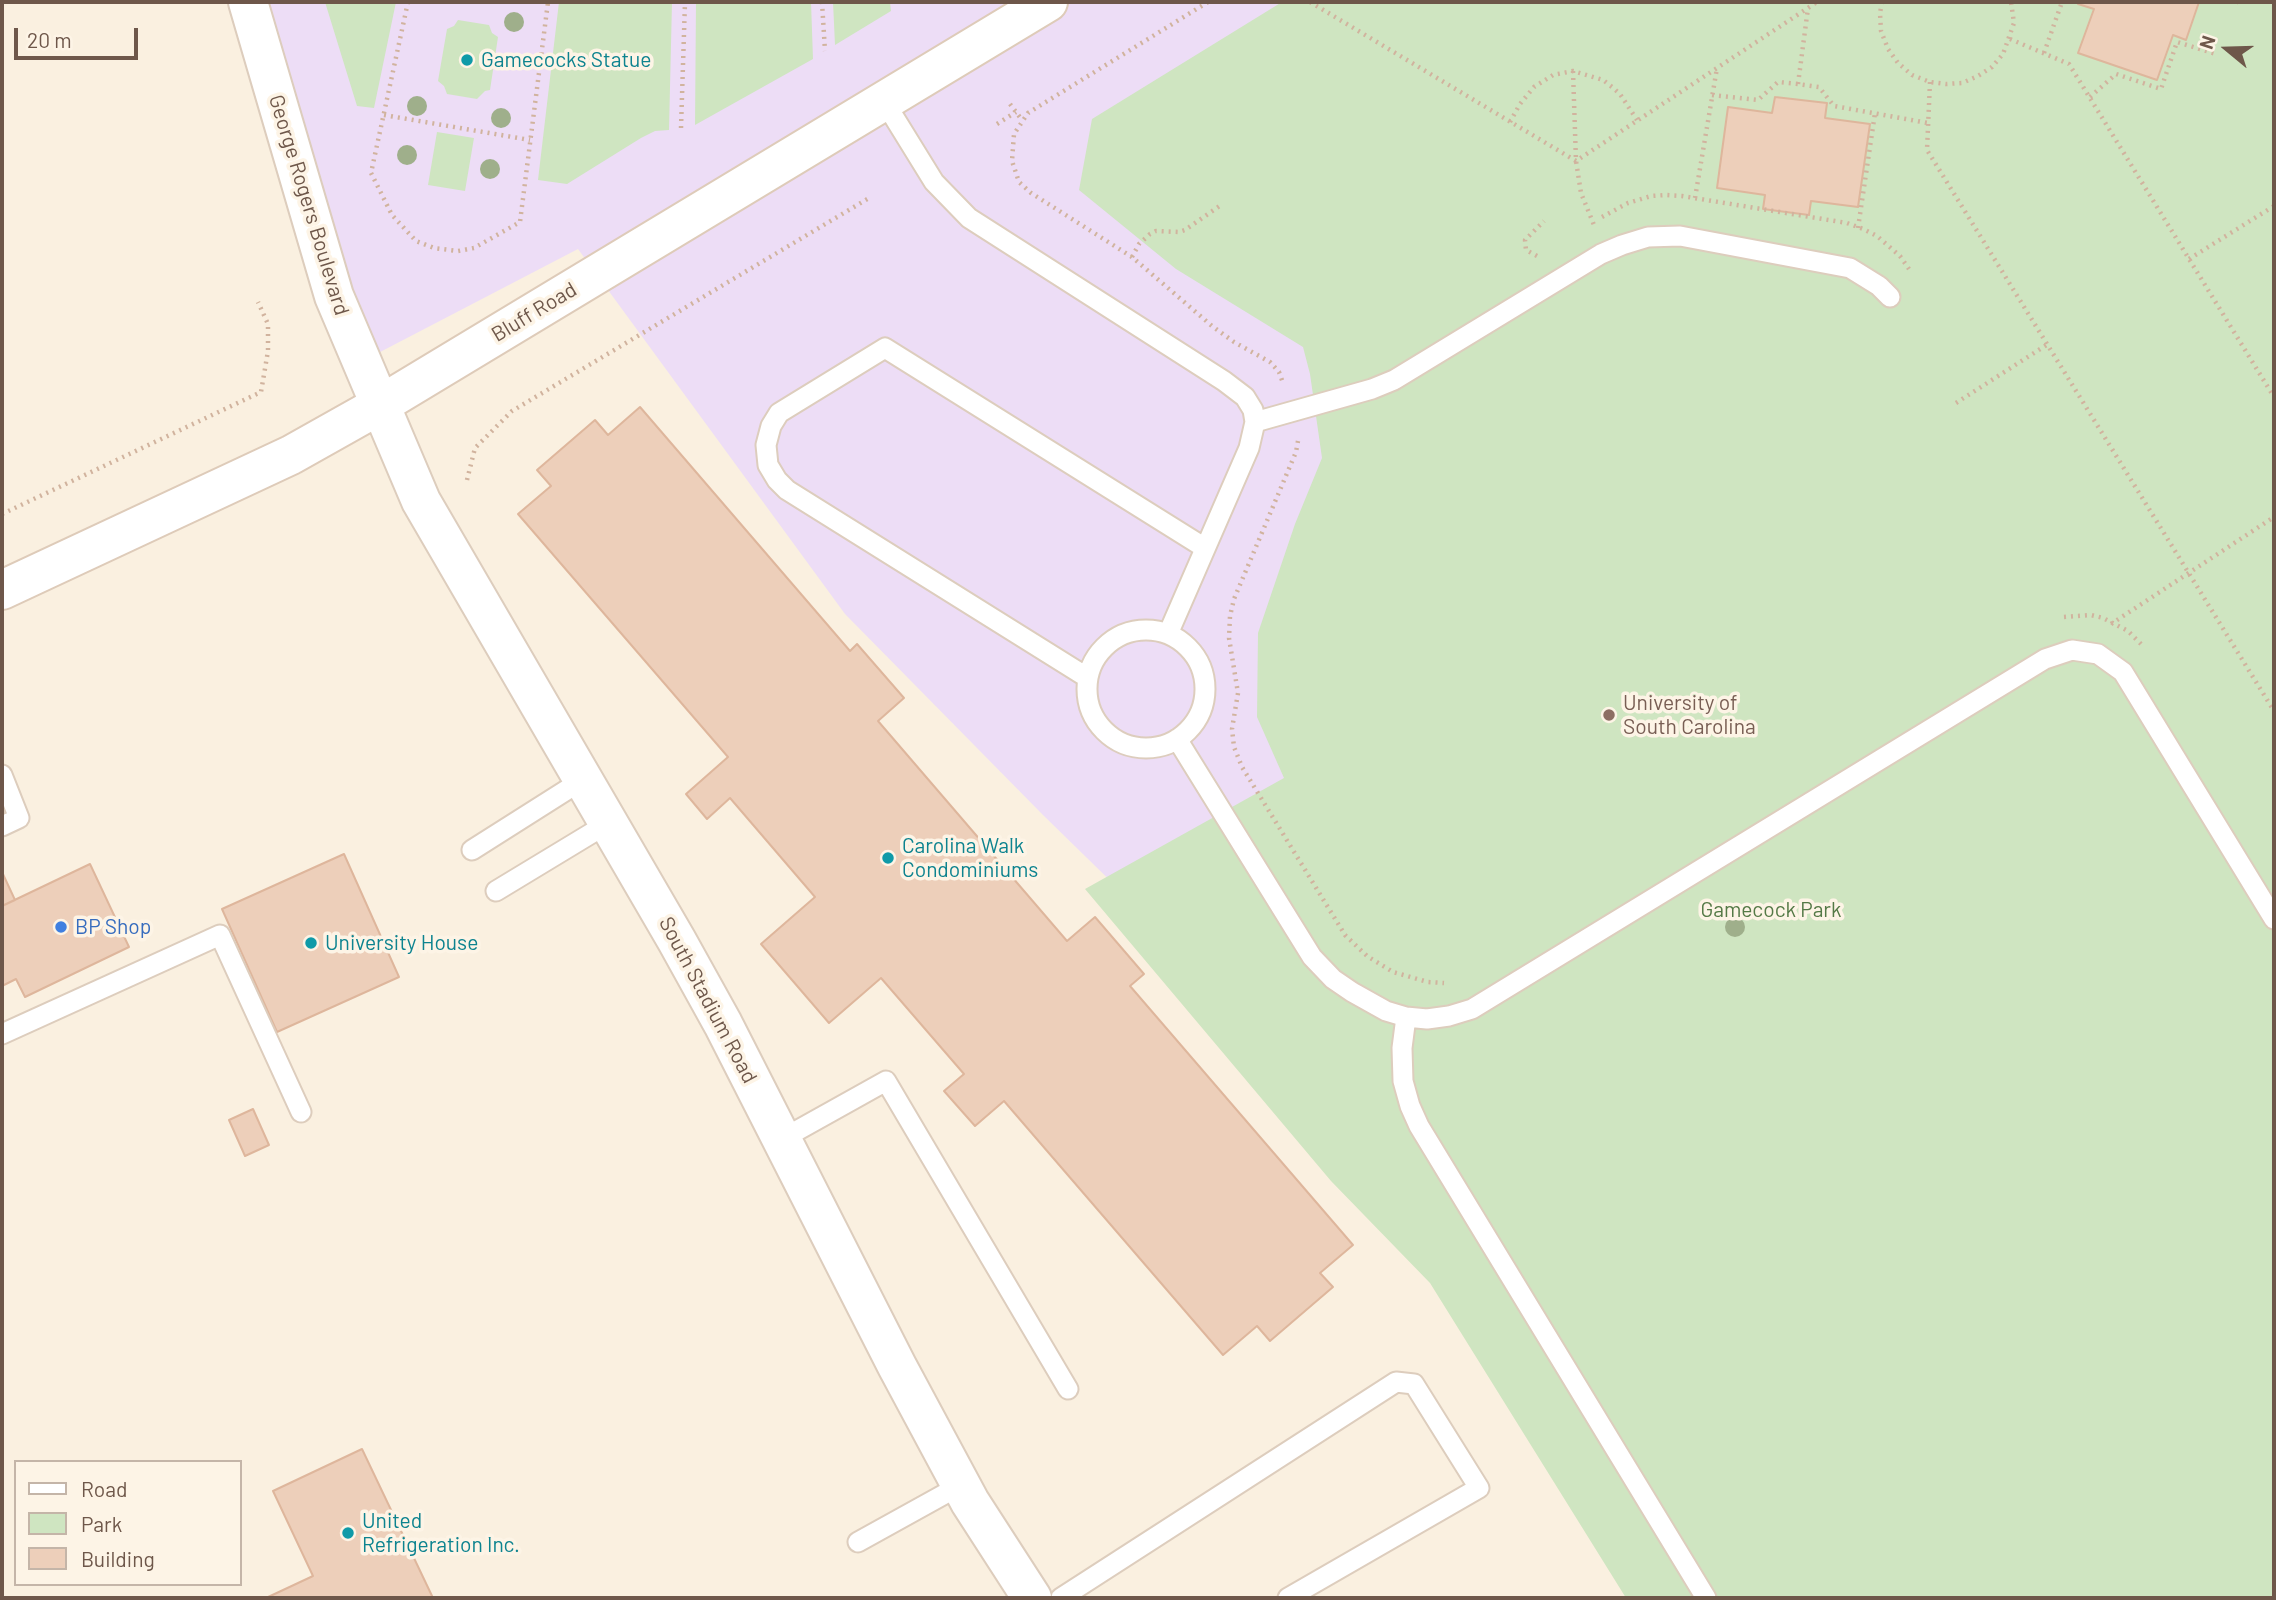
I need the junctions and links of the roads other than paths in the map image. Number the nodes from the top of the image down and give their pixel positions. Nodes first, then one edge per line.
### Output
1 (248, 2) edge
2 (1048, 2) edge
3 (884, 101) junction
4 (1890, 298) dead end
5 (380, 405) junction
6 (1255, 422) junction
7 (1205, 548) junction
8 (2, 590) edge
9 (1168, 634) junction
10 (1088, 678) junction
11 (1177, 739) junction
12 (2, 775) edge
13 (584, 779) junction
14 (610, 821) junction
15 (2, 826) edge
16 (472, 850) dead end
17 (496, 891) dead end
18 (2274, 919) edge
19 (1406, 1017) junction
20 (2, 1034) edge
21 (301, 1112) dead end
22 (782, 1139) junction
23 (1068, 1389) dead end
24 (961, 1485) junction
25 (858, 1542) dead end
26 (1032, 1598) edge
27 (1061, 1598) edge
28 (1289, 1598) edge
29 (1706, 1598) edge

1 - 5 street, George Rogers Boulevard
2 - 3 street, Bluff Road
3 - 5 street, Bluff Road
3 - 6 lane
4 - 6 lane
5 - 8 street, Bluff Road
5 - 13 street, South Stadium Road
6 - 7 lane
7 - 9 lane
7 - 10 lane
9 - 10 lane
9 - 11 lane
10 - 11 lane
11 - 19 lane
12 - 15 lane
13 - 14 street, South Stadium Road
13 - 16 lane
14 - 17 lane
14 - 22 street, South Stadium Road
18 - 19 lane
19 - 29 lane
20 - 21 lane
22 - 23 lane
22 - 24 street, South Stadium Road
24 - 25 lane
24 - 26 street, South Stadium Road
27 - 28 lane

